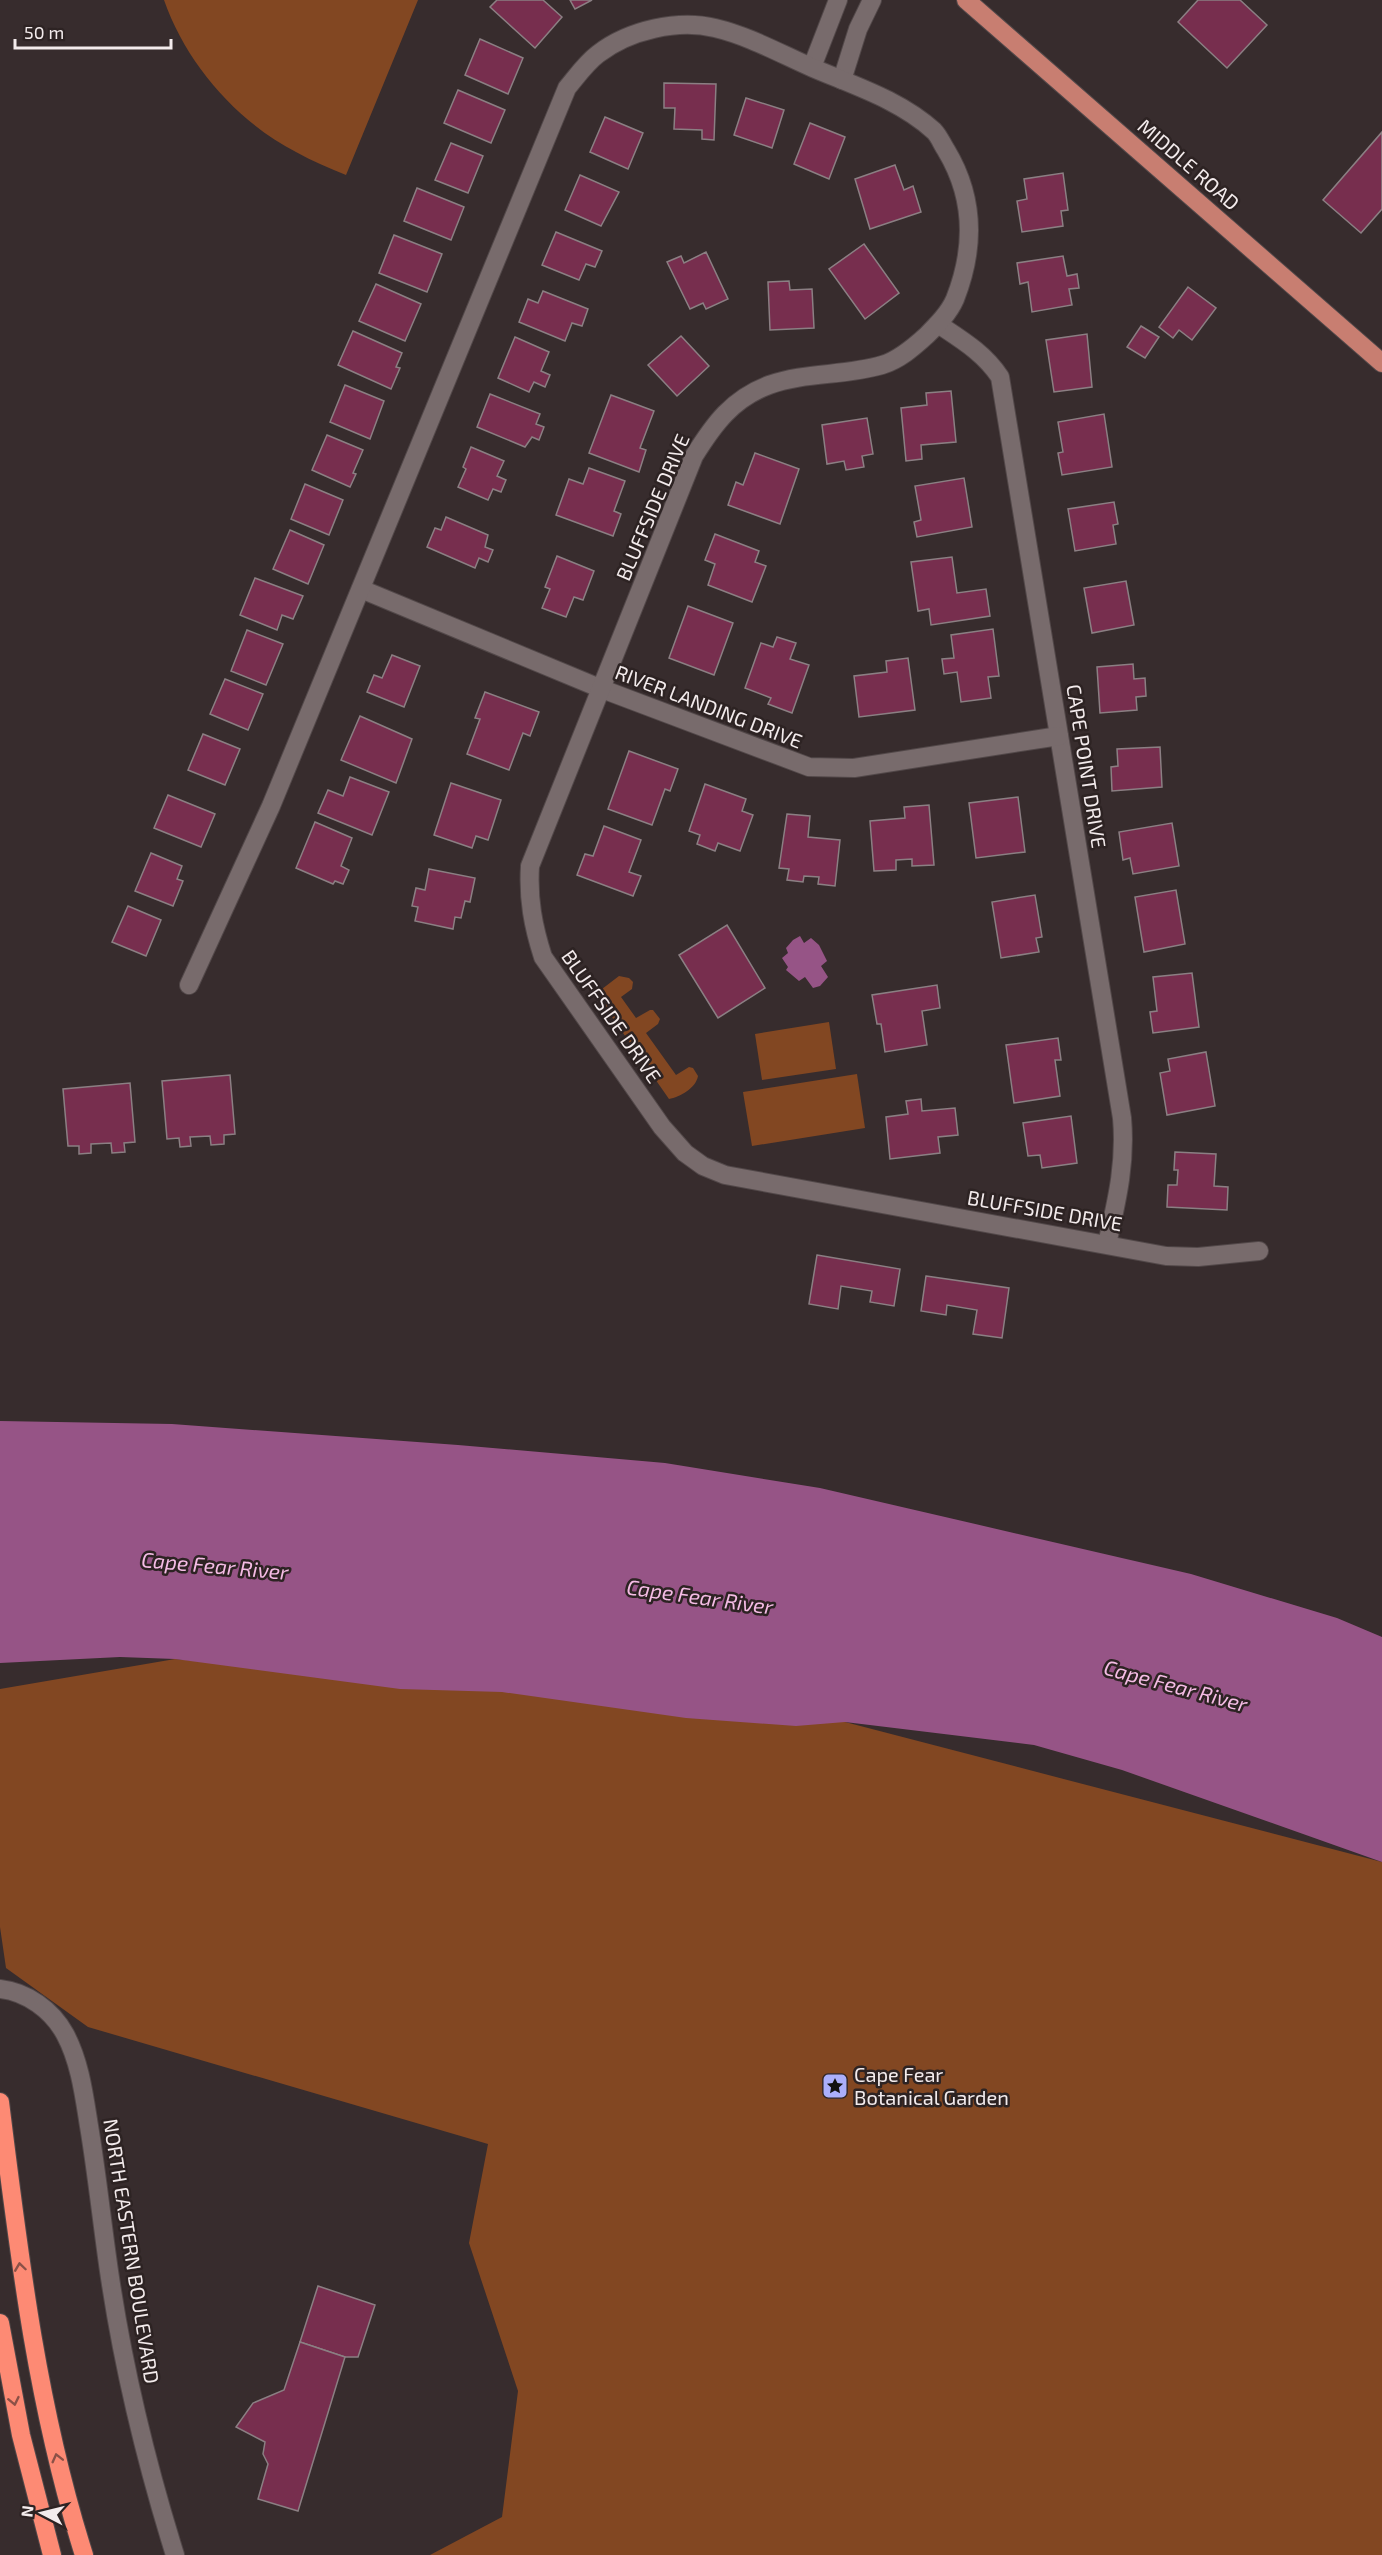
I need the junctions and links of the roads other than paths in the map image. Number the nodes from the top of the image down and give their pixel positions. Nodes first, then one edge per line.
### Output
1 (838, 0) edge
2 (872, 0) edge
3 (966, 0) edge
4 (812, 67) junction
5 (842, 80) junction
6 (938, 324) junction
7 (1382, 363) edge
8 (361, 589) junction
9 (602, 689) junction
10 (1059, 736) junction
11 (189, 985) dead end
12 (1107, 1244) junction
13 (1259, 1251) dead end
14 (0, 1989) edge
15 (0, 2102) edge
16 (0, 2323) edge
17 (52, 2555) edge
18 (84, 2555) edge
19 (175, 2555) edge

1 - 4 street
2 - 5 street
3 - 7 main road, MIDDLE ROAD
4 - 5 street, BLUFFSIDE DRIVE
4 - 8 street, BLUFFSIDE DRIVE
5 - 6 street, BLUFFSIDE DRIVE
6 - 9 street, BLUFFSIDE DRIVE
6 - 10 street, CAPE POINT DRIVE
8 - 9 street, RIVER LANDING DRIVE
8 - 11 street, BLUFFSIDE DRIVE
9 - 10 street, RIVER LANDING DRIVE
9 - 12 street, BLUFFSIDE DRIVE
10 - 12 street, CAPE POINT DRIVE
12 - 13 street, BLUFFSIDE DRIVE
14 - 19 street, NORTH EASTERN BOULEVARD
18 -> 15 highway
16 -> 17 highway

